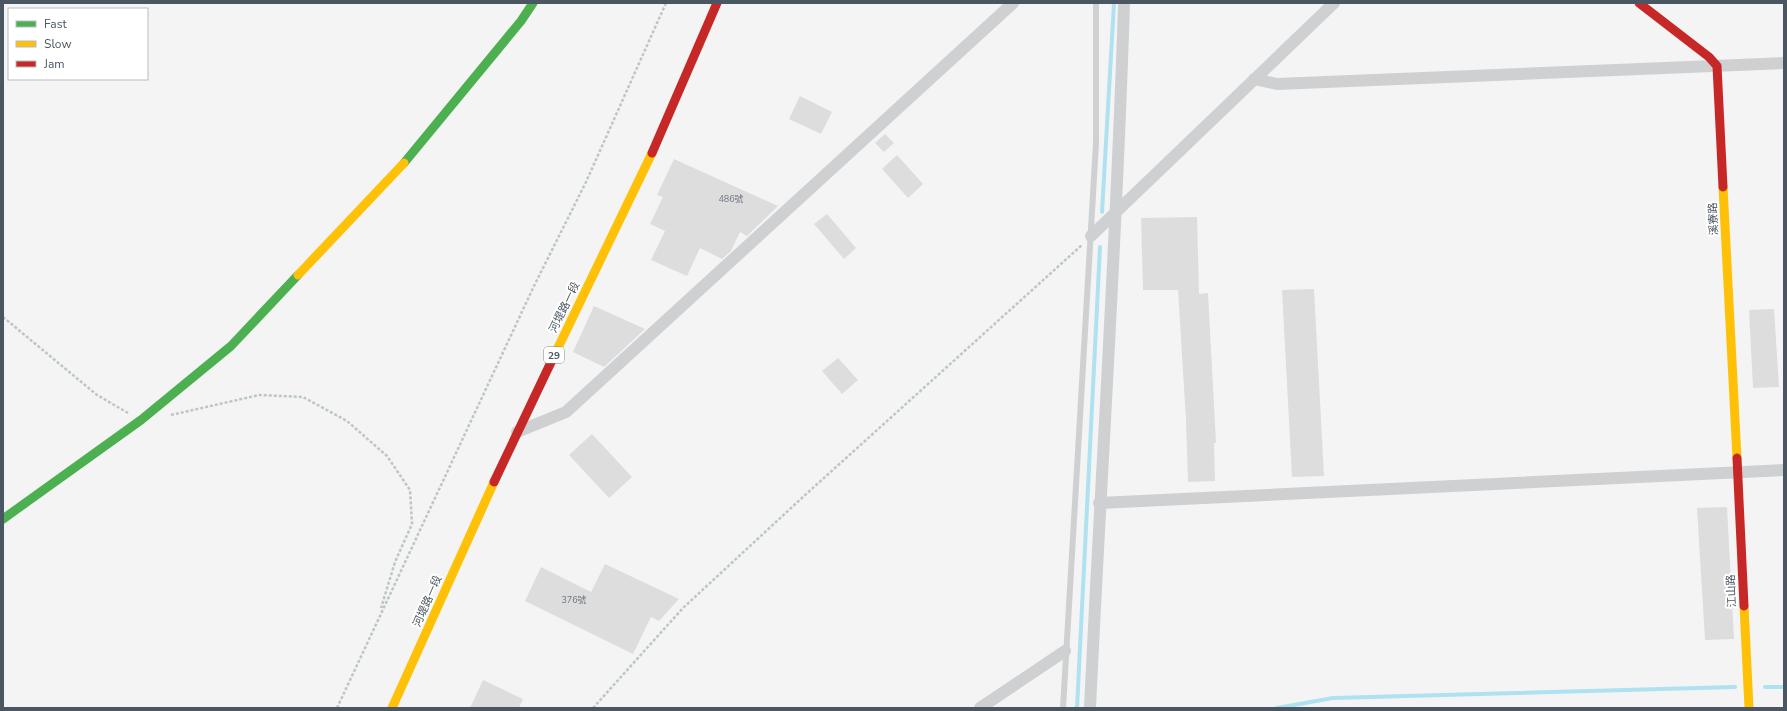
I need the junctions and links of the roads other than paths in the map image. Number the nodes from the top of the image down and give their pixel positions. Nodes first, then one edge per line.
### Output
1 (533, 3) edge
2 (717, 3) edge
3 (1013, 3) edge
4 (1096, 3) edge
5 (1124, 3) edge
6 (1334, 3) edge
7 (1639, 3) edge
8 (1784, 63) edge
9 (1718, 66) junction
10 (1254, 79) junction
11 (1115, 214) junction
12 (1091, 236) junction
13 (517, 432) junction
14 (1784, 470) edge
15 (1736, 472) junction
16 (1099, 503) junction
17 (3, 519) edge
18 (1065, 651) junction
19 (392, 708) edge
20 (980, 708) edge
21 (1063, 708) edge
22 (1090, 708) edge
23 (1749, 708) edge

1 - 17 street
2 - 13 street, 河堤路一段 / 29
3 - 13 street
4 - 12 lane
5 - 11 street
6 - 10 street
7 - 9 street
8 - 9 street
9 - 10 street
9 - 15 street, 溪寮路
10 - 11 street
11 - 12 street
11 - 16 street
12 - 18 lane
13 - 19 street, 河堤路一段 / 29
14 - 15 street
15 - 16 street
15 - 23 street, 江山路
16 - 22 street
18 - 20 street
18 - 21 lane

